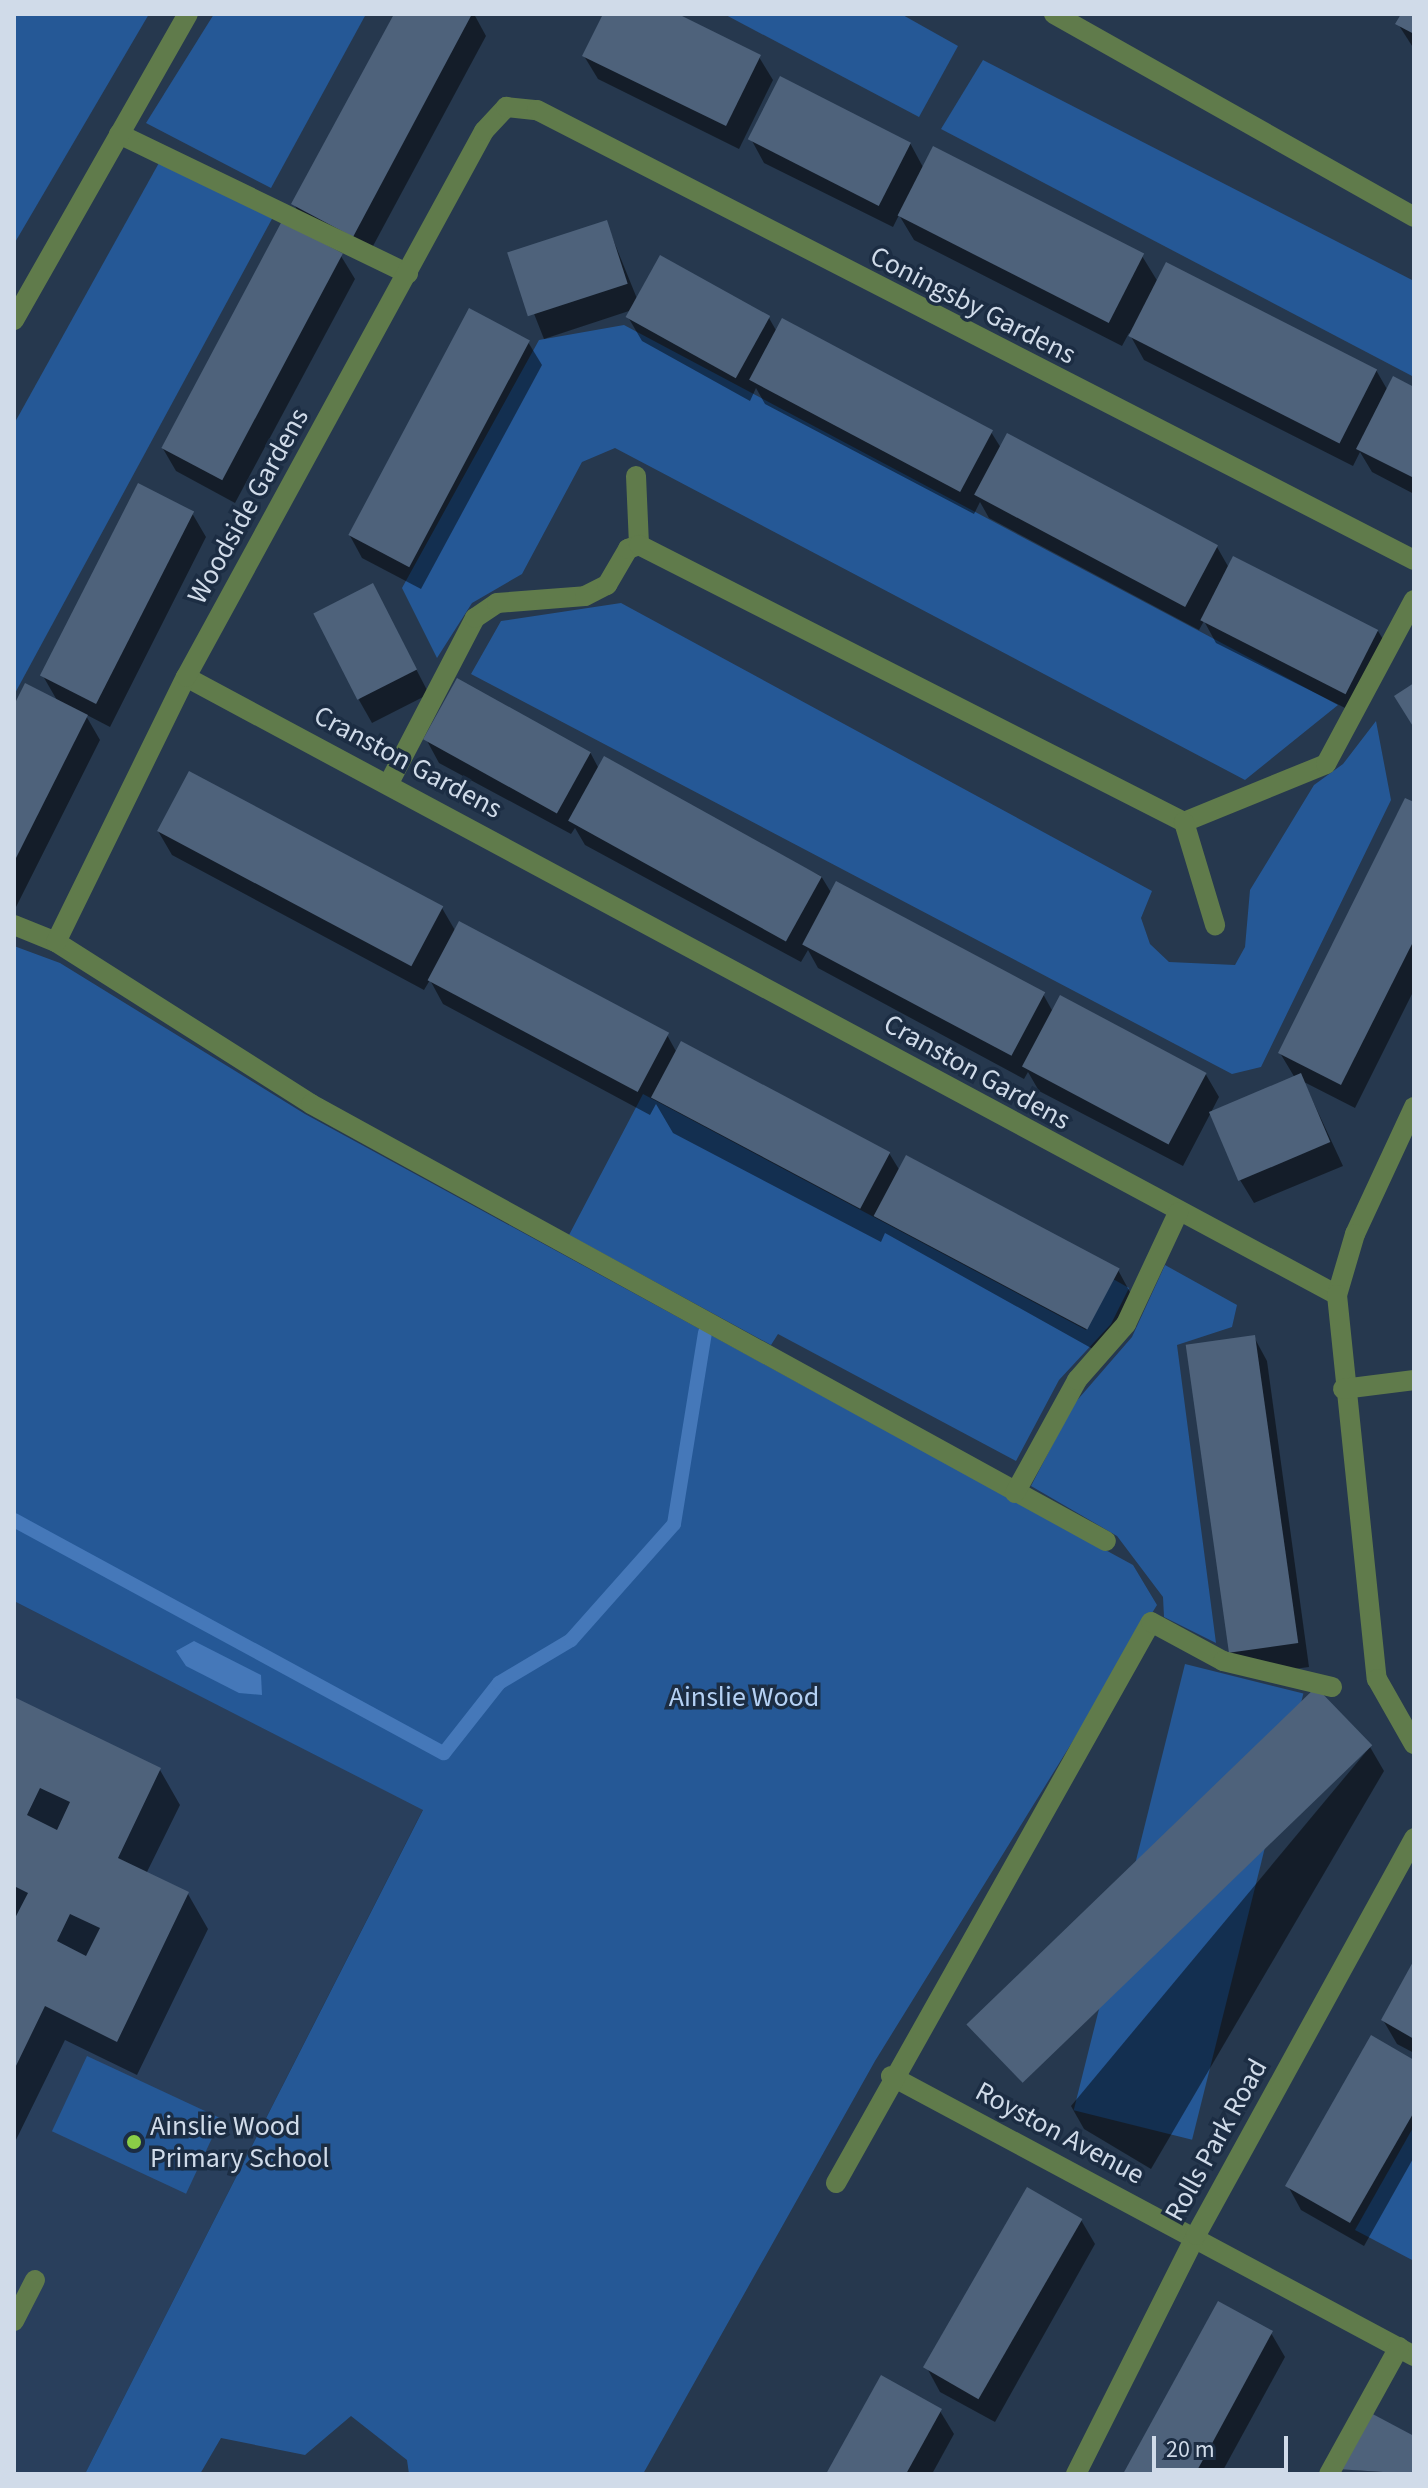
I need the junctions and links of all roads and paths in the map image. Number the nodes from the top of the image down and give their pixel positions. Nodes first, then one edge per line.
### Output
1 (188, 14) edge
2 (1054, 14) edge
3 (506, 107) joint
4 (119, 134) junction
5 (1414, 217) edge
6 (408, 274) junction
7 (14, 320) edge
8 (636, 476) dead end
9 (639, 545) junction
10 (1414, 560) edge
11 (1414, 600) edge
12 (186, 677) junction
13 (389, 783) junction
14 (1184, 822) junction
15 (14, 925) edge
16 (1215, 925) dead end
17 (56, 942) junction
18 (1414, 1107) edge
19 (1178, 1213) junction
20 (1337, 1295) junction
21 (1414, 1380) edge
22 (1343, 1389) junction
23 (1015, 1493) junction
24 (1106, 1541) dead end
25 (1332, 1687) dead end
26 (1414, 1744) edge
27 (1414, 1838) edge
28 (891, 2076) junction
29 (836, 2183) dead end
30 (1196, 2235) junction
31 (35, 2280) dead end
32 (14, 2321) edge
33 (1406, 2352) edge
34 (1076, 2474) edge
35 (1329, 2474) edge

1 - 4 street
2 - 5 street
3 - 6 street, Woodside Gardens
3 - 10 street, Coningsby Gardens
4 - 6 street
4 - 7 street
6 - 12 street, Woodside Gardens
8 - 9 street
9 - 13 street
9 - 14 street
11 - 14 street
12 - 13 street, Cranston Gardens
12 - 17 street, Woodside Gardens
13 - 19 street, Cranston Gardens
14 - 16 street
15 - 17 street
17 - 23 street
18 - 20 street
19 - 20 street, Cranston Gardens
19 - 23 street
20 - 22 street
21 - 22 street
22 - 26 street
23 - 24 street
25 - 28 street
27 - 30 street, Rolls Park Road
28 - 29 street
28 - 30 street, Royston Avenue
30 - 33 street, Royston Avenue
30 - 34 street, Rolls Park Road
31 - 32 street
33 - 35 street

